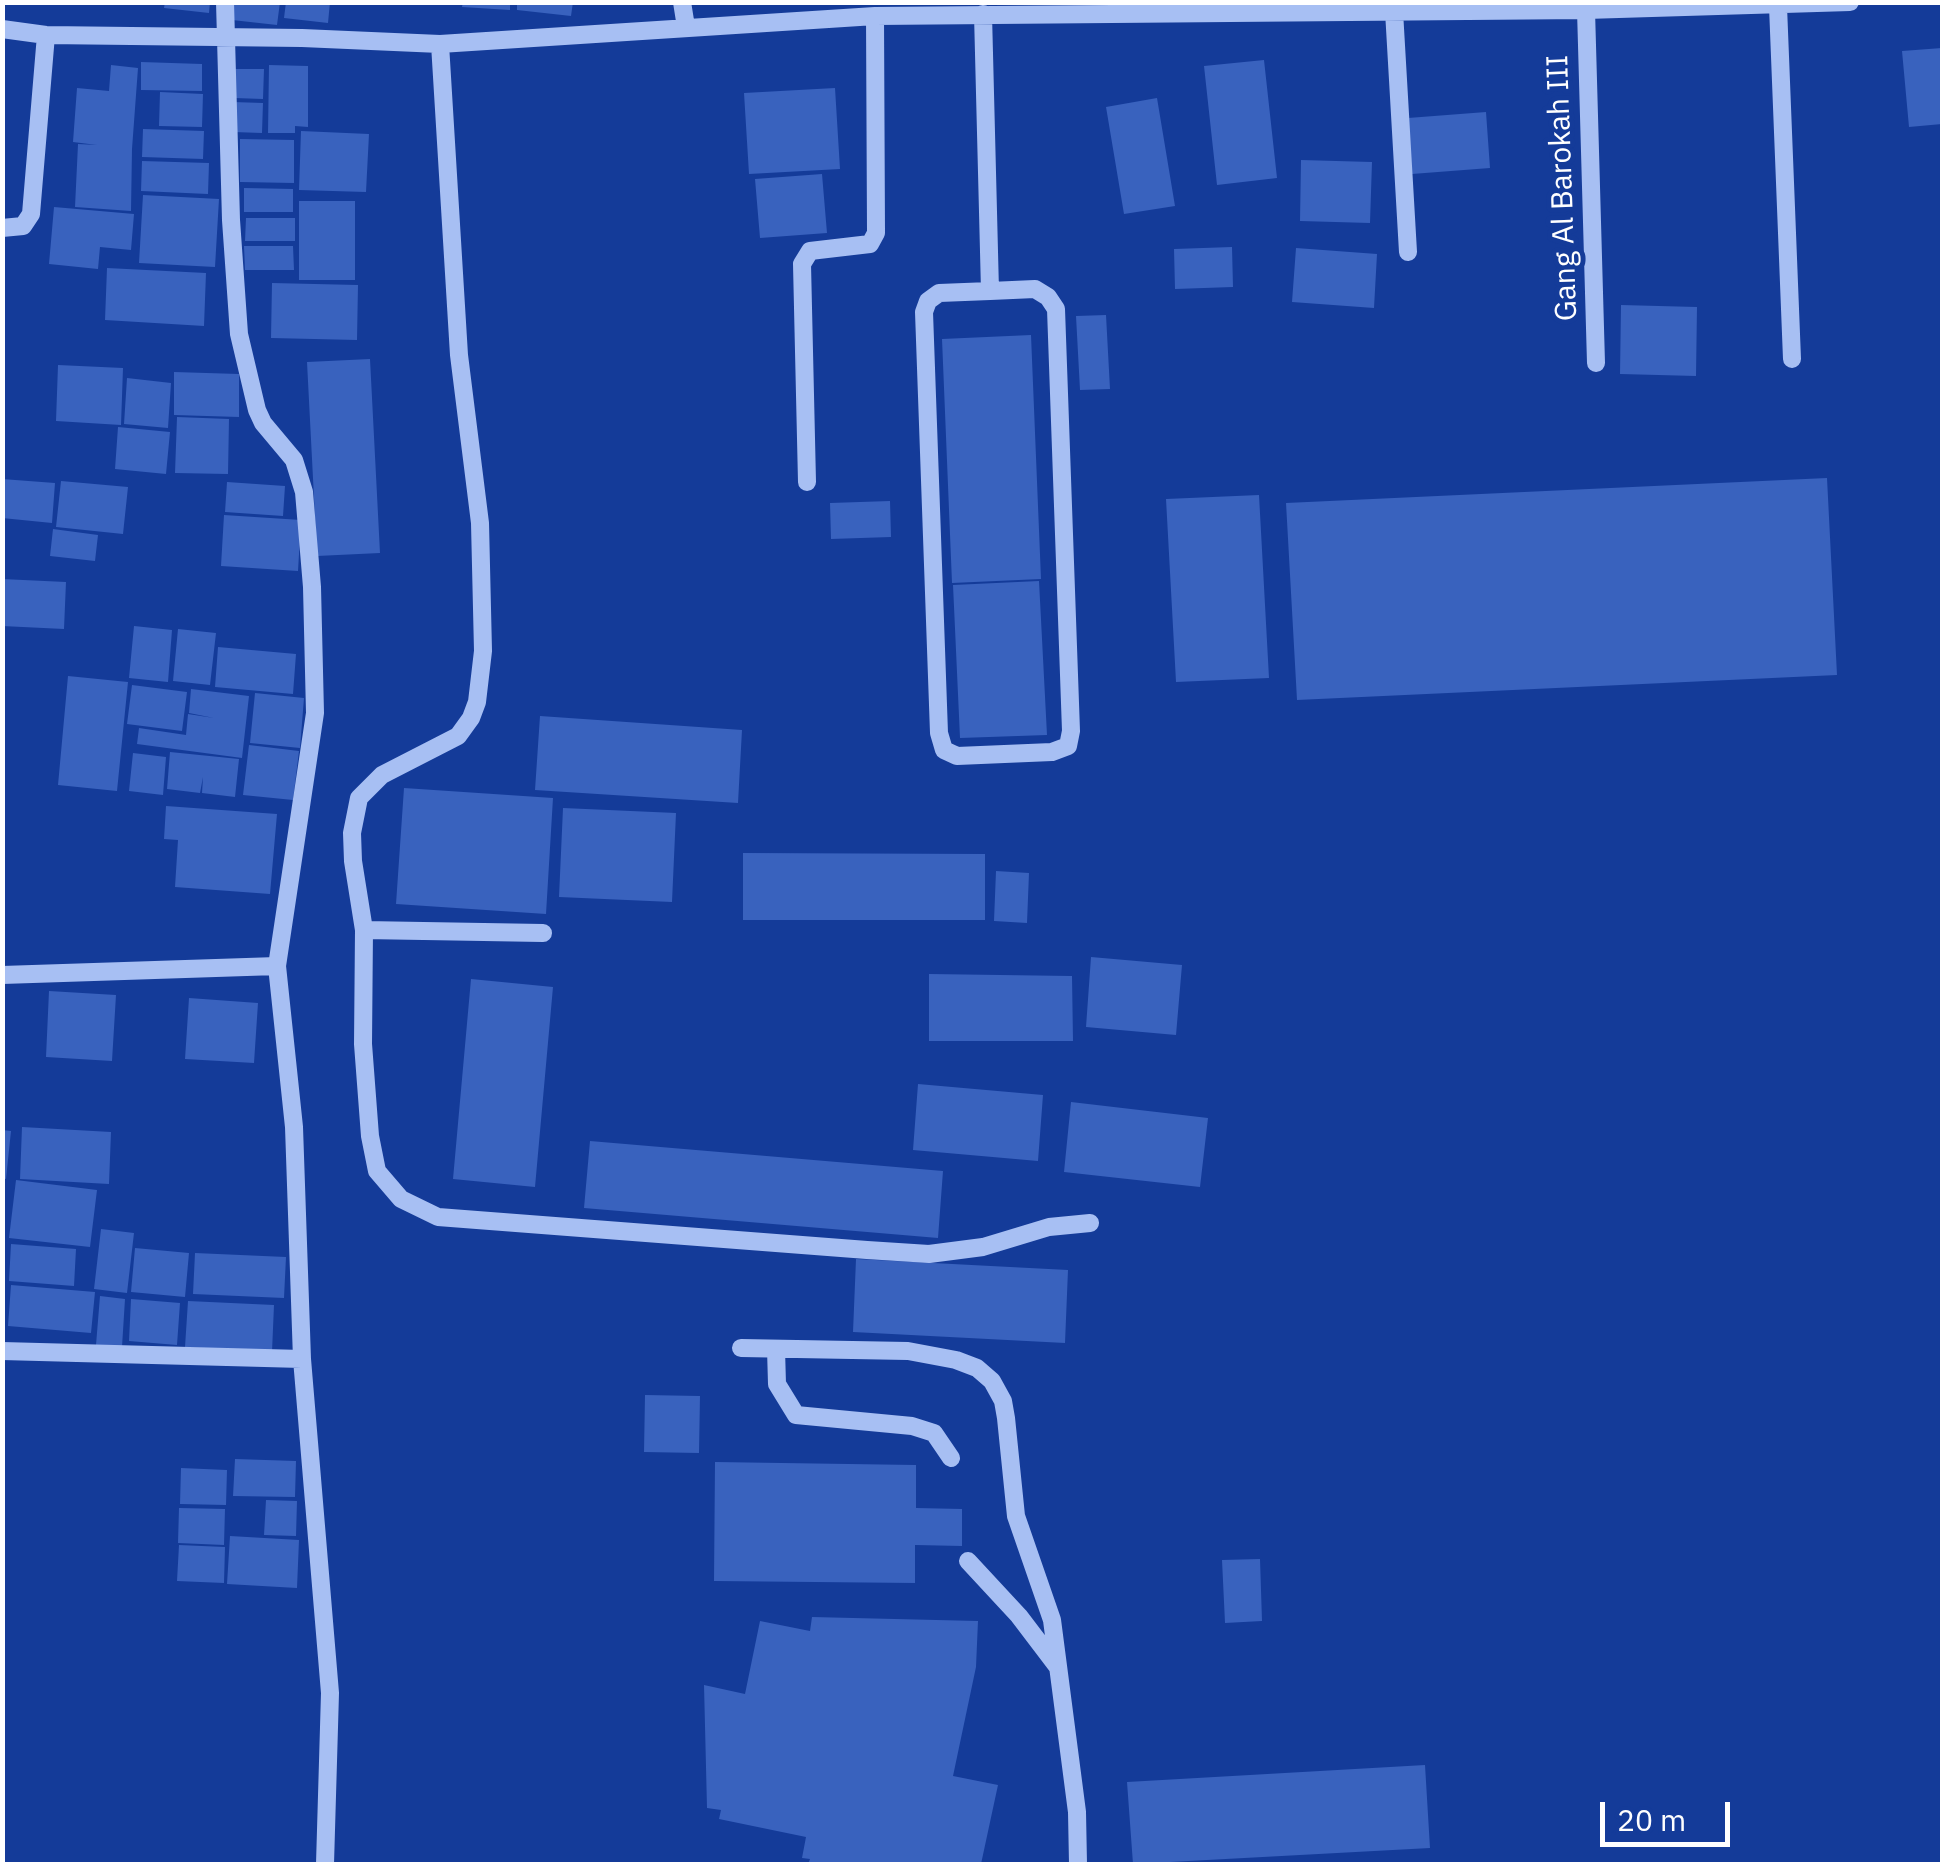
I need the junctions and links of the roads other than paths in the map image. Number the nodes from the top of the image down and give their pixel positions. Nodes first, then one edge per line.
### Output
1 (225, 2) edge
2 (682, 2) edge
3 (1850, 2) edge
4 (1437, 6) edge
5 (1778, 6) junction
6 (1586, 10) junction
7 (1394, 11) junction
8 (983, 14) junction
9 (875, 16) junction
10 (686, 27) junction
11 (2, 29) edge
12 (46, 34) junction
13 (225, 37) junction
14 (440, 44) junction
15 (2, 228) edge
16 (1408, 252) dead end
17 (990, 290) junction
18 (1792, 359) dead end
19 (1596, 364) dead end
20 (807, 482) dead end
21 (364, 930) junction
22 (543, 933) dead end
23 (277, 966) junction
24 (2, 975) edge
25 (1090, 1223) dead end
26 (741, 1348) dead end
27 (776, 1350) junction
28 (2, 1351) edge
29 (302, 1359) junction
30 (951, 1458) dead end
31 (968, 1561) dead end
32 (1058, 1666) junction
33 (326, 1864) edge
34 (1078, 1864) edge

1 - 13 street
2 - 10 street
3 - 5 street
4 - 6 street
4 - 7 street
5 - 6 street
5 - 18 street
6 - 19 street, Gang Al Barokah III
7 - 8 street
7 - 16 street
8 - 9 street
8 - 17 street
9 - 10 street
9 - 20 street
10 - 14 street
11 - 12 street
12 - 13 street
12 - 15 street
13 - 14 street
13 - 23 street
14 - 21 street
17 - 17 street
21 - 22 street
21 - 25 street
23 - 24 street
23 - 29 street
26 - 27 street
27 - 30 street
27 - 32 street
28 - 29 street
29 - 33 street
31 - 32 street
32 - 34 street

